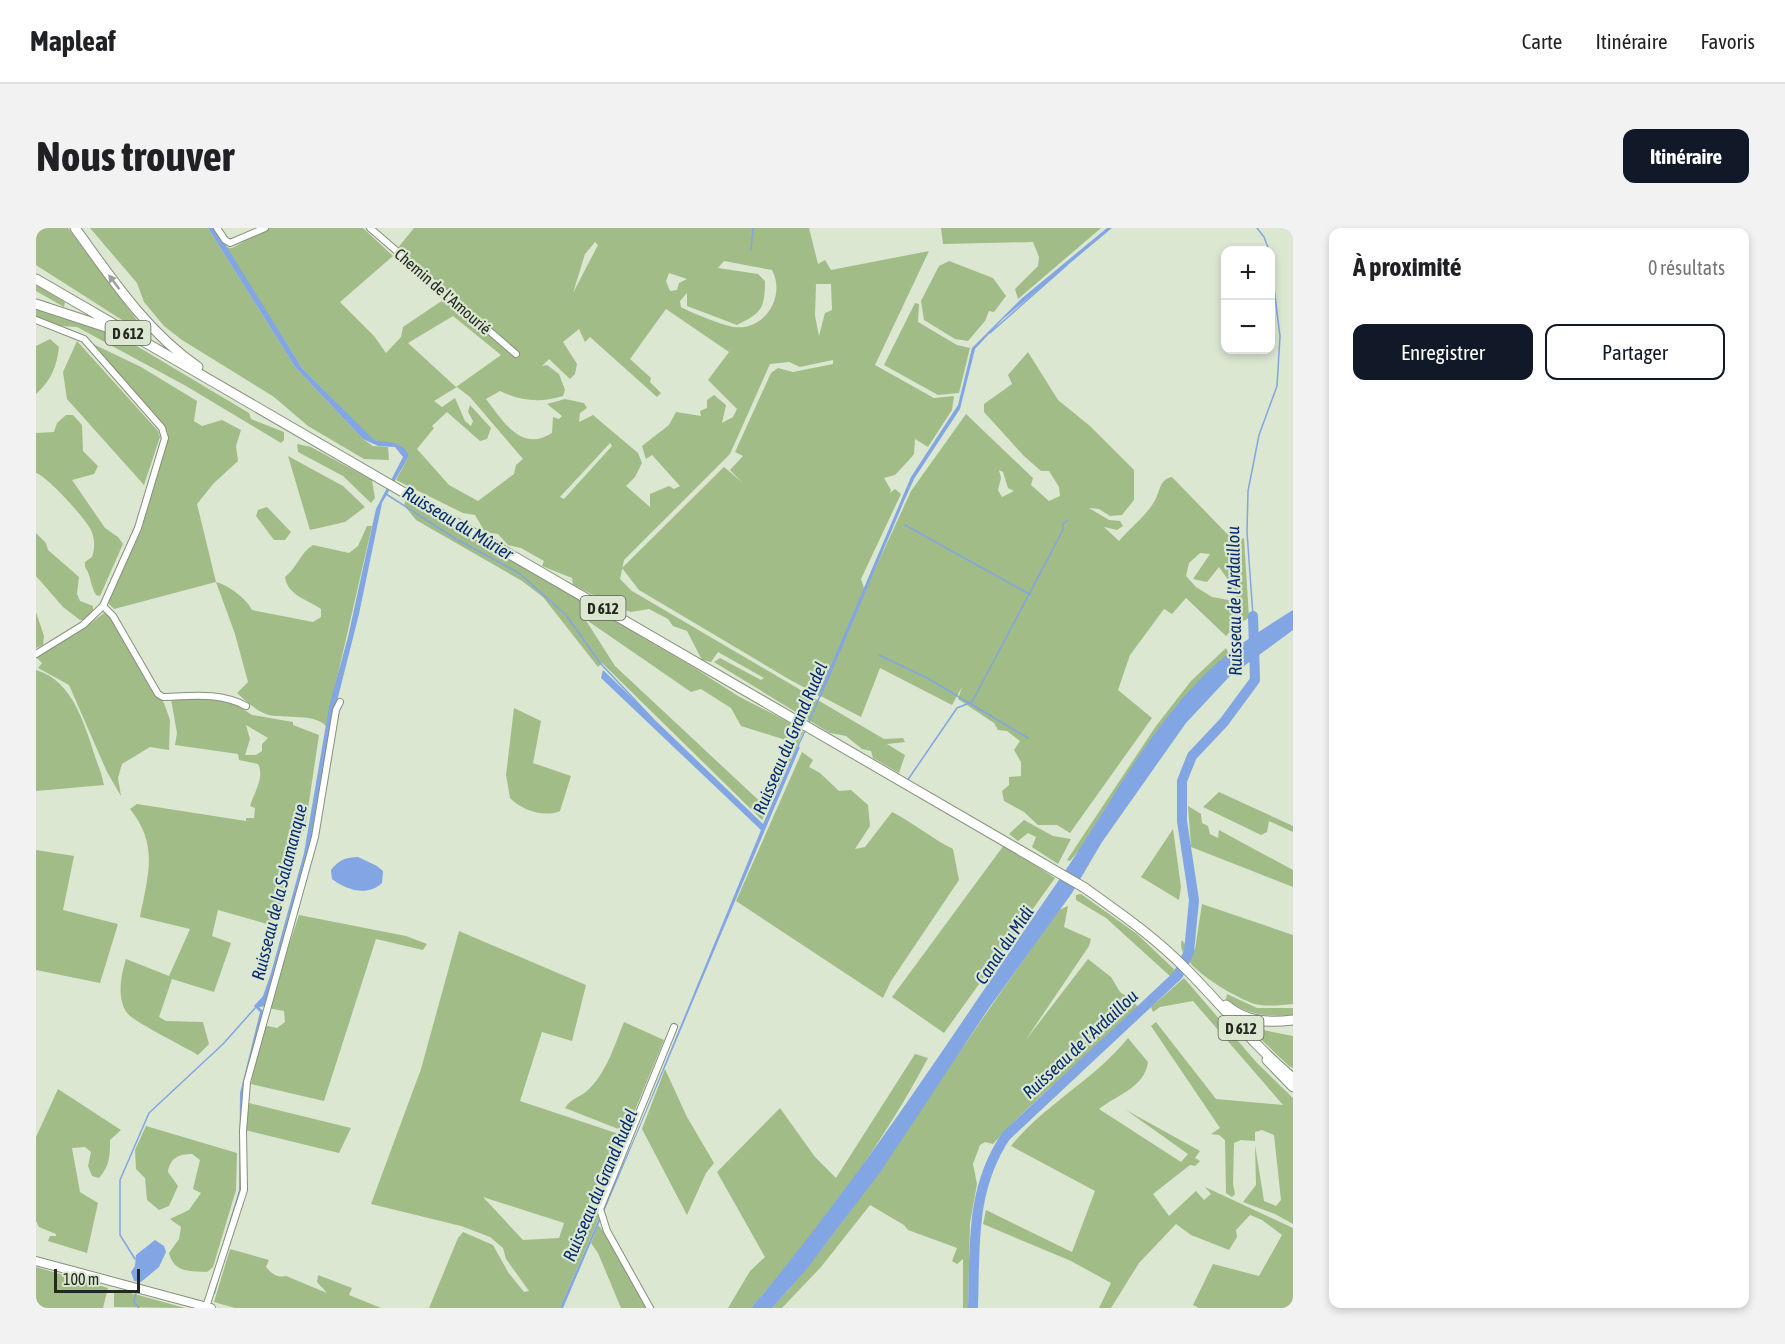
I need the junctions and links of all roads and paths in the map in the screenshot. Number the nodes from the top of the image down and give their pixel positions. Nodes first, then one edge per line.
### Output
1 (75, 228) edge
2 (217, 228) edge
3 (265, 228) edge
4 (370, 228) edge
5 (36, 279) edge
6 (36, 304) edge
7 (36, 320) edge
8 (516, 354) dead end
9 (220, 386) junction
10 (257, 407) junction
11 (102, 606) junction
12 (36, 654) edge
13 (340, 702) dead end
14 (246, 706) dead end
15 (1191, 975) junction
16 (1293, 1020) edge
17 (674, 1027) dead end
18 (1266, 1059) junction
19 (1293, 1080) edge
20 (1293, 1087) edge
21 (36, 1261) edge
22 (208, 1307) edge
23 (650, 1308) edge

10 -> 1 highway, D 612
2 - 3 street
4 - 8 street, Chemin de l'Amourié
5 - 9 highway, D 612
6 - 9 highway, D 612
7 - 11 street
9 - 10 highway, D 612
10 - 15 highway, D 612
11 - 12 street
11 - 14 street
13 - 22 street
15 - 16 highway, D 612
15 - 18 highway, D 612
15 - 19 highway, D 612
17 - 23 street
18 - 19 highway, D 612
18 - 20 highway
21 - 22 main road

